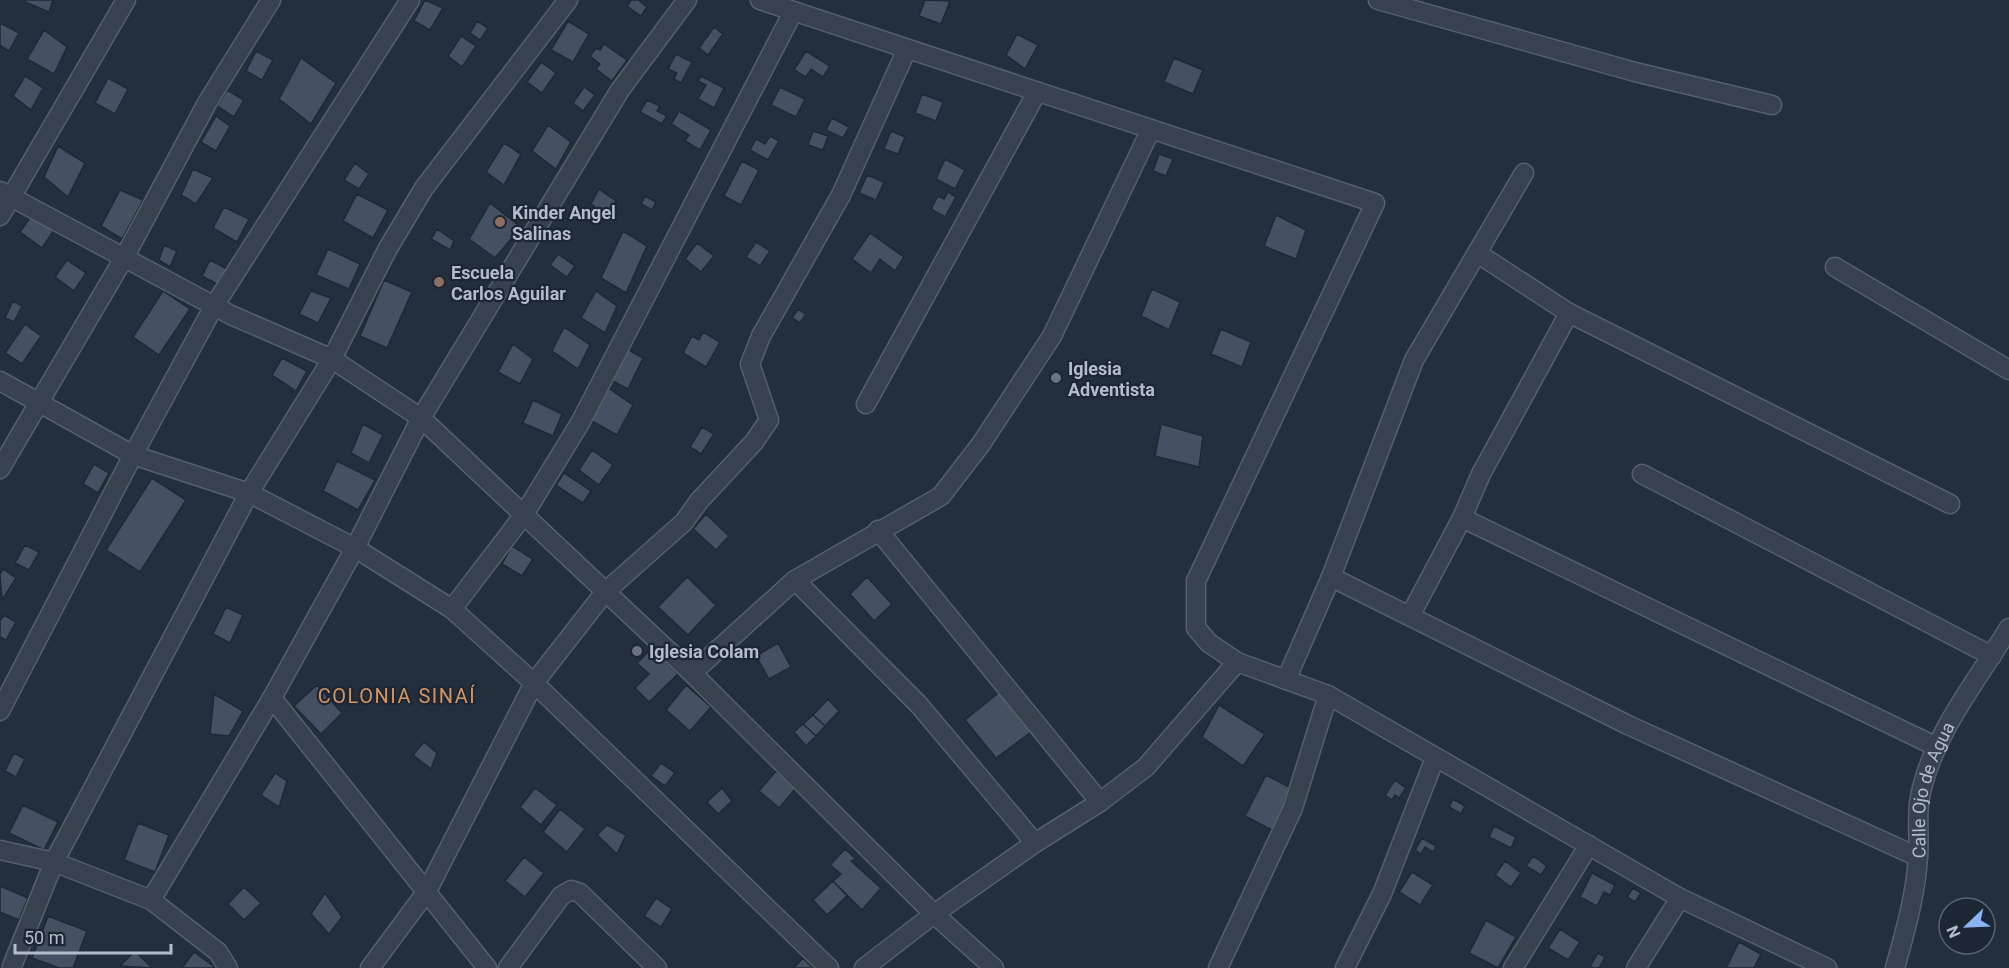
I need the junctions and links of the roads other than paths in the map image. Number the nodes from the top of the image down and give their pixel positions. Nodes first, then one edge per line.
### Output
1 (126, 0) edge
2 (271, 0) edge
3 (410, 0) edge
4 (568, 0) edge
5 (687, 0) edge
6 (760, 0) edge
7 (1378, 0) edge
8 (793, 12) junction
9 (907, 49) junction
10 (1037, 92) junction
11 (1772, 105) dead end
12 (1151, 129) junction
13 (1524, 173) dead end
14 (5, 193) edge
15 (0, 216) edge
16 (1477, 254) junction
17 (124, 258) junction
18 (1835, 267) dead end
19 (214, 306) junction
20 (1569, 313) junction
21 (332, 359) junction
22 (2009, 370) edge
23 (0, 381) edge
24 (37, 402) junction
25 (866, 404) dead end
26 (421, 418) junction
27 (133, 455) junction
28 (0, 469) edge
29 (1642, 474) dead end
30 (249, 493) junction
31 (1950, 504) dead end
32 (523, 516) junction
33 (1462, 518) junction
34 (878, 531) junction
35 (355, 548) junction
36 (1331, 578) junction
37 (795, 579) junction
38 (605, 592) junction
39 (452, 609) junction
40 (1410, 616) junction
41 (2009, 628) edge
42 (1992, 656) junction
43 (1238, 662) junction
44 (692, 673) junction
45 (1286, 680) junction
46 (534, 683) junction
47 (1328, 695) junction
48 (272, 698) junction
49 (0, 711) edge
50 (1937, 747) junction
51 (1435, 758) junction
52 (1100, 802) junction
53 (1035, 843) junction
54 (1589, 845) junction
55 (0, 850) edge
56 (1918, 857) junction
57 (54, 862) junction
58 (427, 891) junction
59 (1680, 898) junction
60 (151, 900) junction
61 (934, 914) junction
62 (1794, 962) edge
63 (10, 966) edge
64 (228, 968) edge
65 (370, 968) edge
66 (487, 968) edge
67 (508, 968) edge
68 (657, 968) edge
69 (829, 968) edge
70 (864, 968) edge
71 (994, 968) edge
72 (1218, 968) edge
73 (1345, 968) edge
74 (1514, 968) edge
75 (1636, 968) edge
76 (1827, 968) edge
77 (1895, 968) edge

1 - 14 street
2 - 17 street
3 - 19 street
4 - 21 street
5 - 26 street
6 - 8 street
7 - 11 street
8 - 9 street
8 - 32 street
9 - 10 street
9 - 38 street
10 - 12 street
10 - 25 street
12 - 34 street
12 - 43 street
13 - 16 street
14 - 15 street
14 - 17 street
16 - 20 street
16 - 36 street
17 - 19 street
17 - 24 street
18 - 22 street
19 - 21 street
19 - 27 street
20 - 31 street
20 - 33 street
21 - 26 street
21 - 30 street
23 - 24 street
24 - 27 street
24 - 28 street
26 - 32 street
26 - 35 street
27 - 30 street
27 - 49 street
29 - 42 street
30 - 35 street
30 - 57 street
32 - 38 street
32 - 39 street
33 - 40 street
33 - 50 street
34 - 37 street
34 - 52 street
35 - 39 street
35 - 48 street
36 - 40 street
36 - 45 street
37 - 44 street
37 - 53 street
38 - 44 street
38 - 46 street
39 - 46 street
40 - 56 street
41 - 42 street, Calle Ojo de Agua
42 - 50 street, Calle Ojo de Agua
43 - 45 street
43 - 52 street
44 - 61 street
45 - 47 street
46 - 58 street
46 - 69 street
47 - 51 street
47 - 72 street
48 - 58 street
48 - 60 street
50 - 56 street, Calle Ojo de Agua
51 - 54 street
51 - 73 street
52 - 53 street
53 - 61 street
54 - 59 street
54 - 74 street
55 - 57 street
56 - 77 street, Calle Ojo de Agua
57 - 60 street
57 - 63 street
58 - 65 street
58 - 66 street
59 - 62 street
59 - 75 street
60 - 64 street
61 - 70 street
61 - 71 street
62 - 76 street
67 - 68 street

